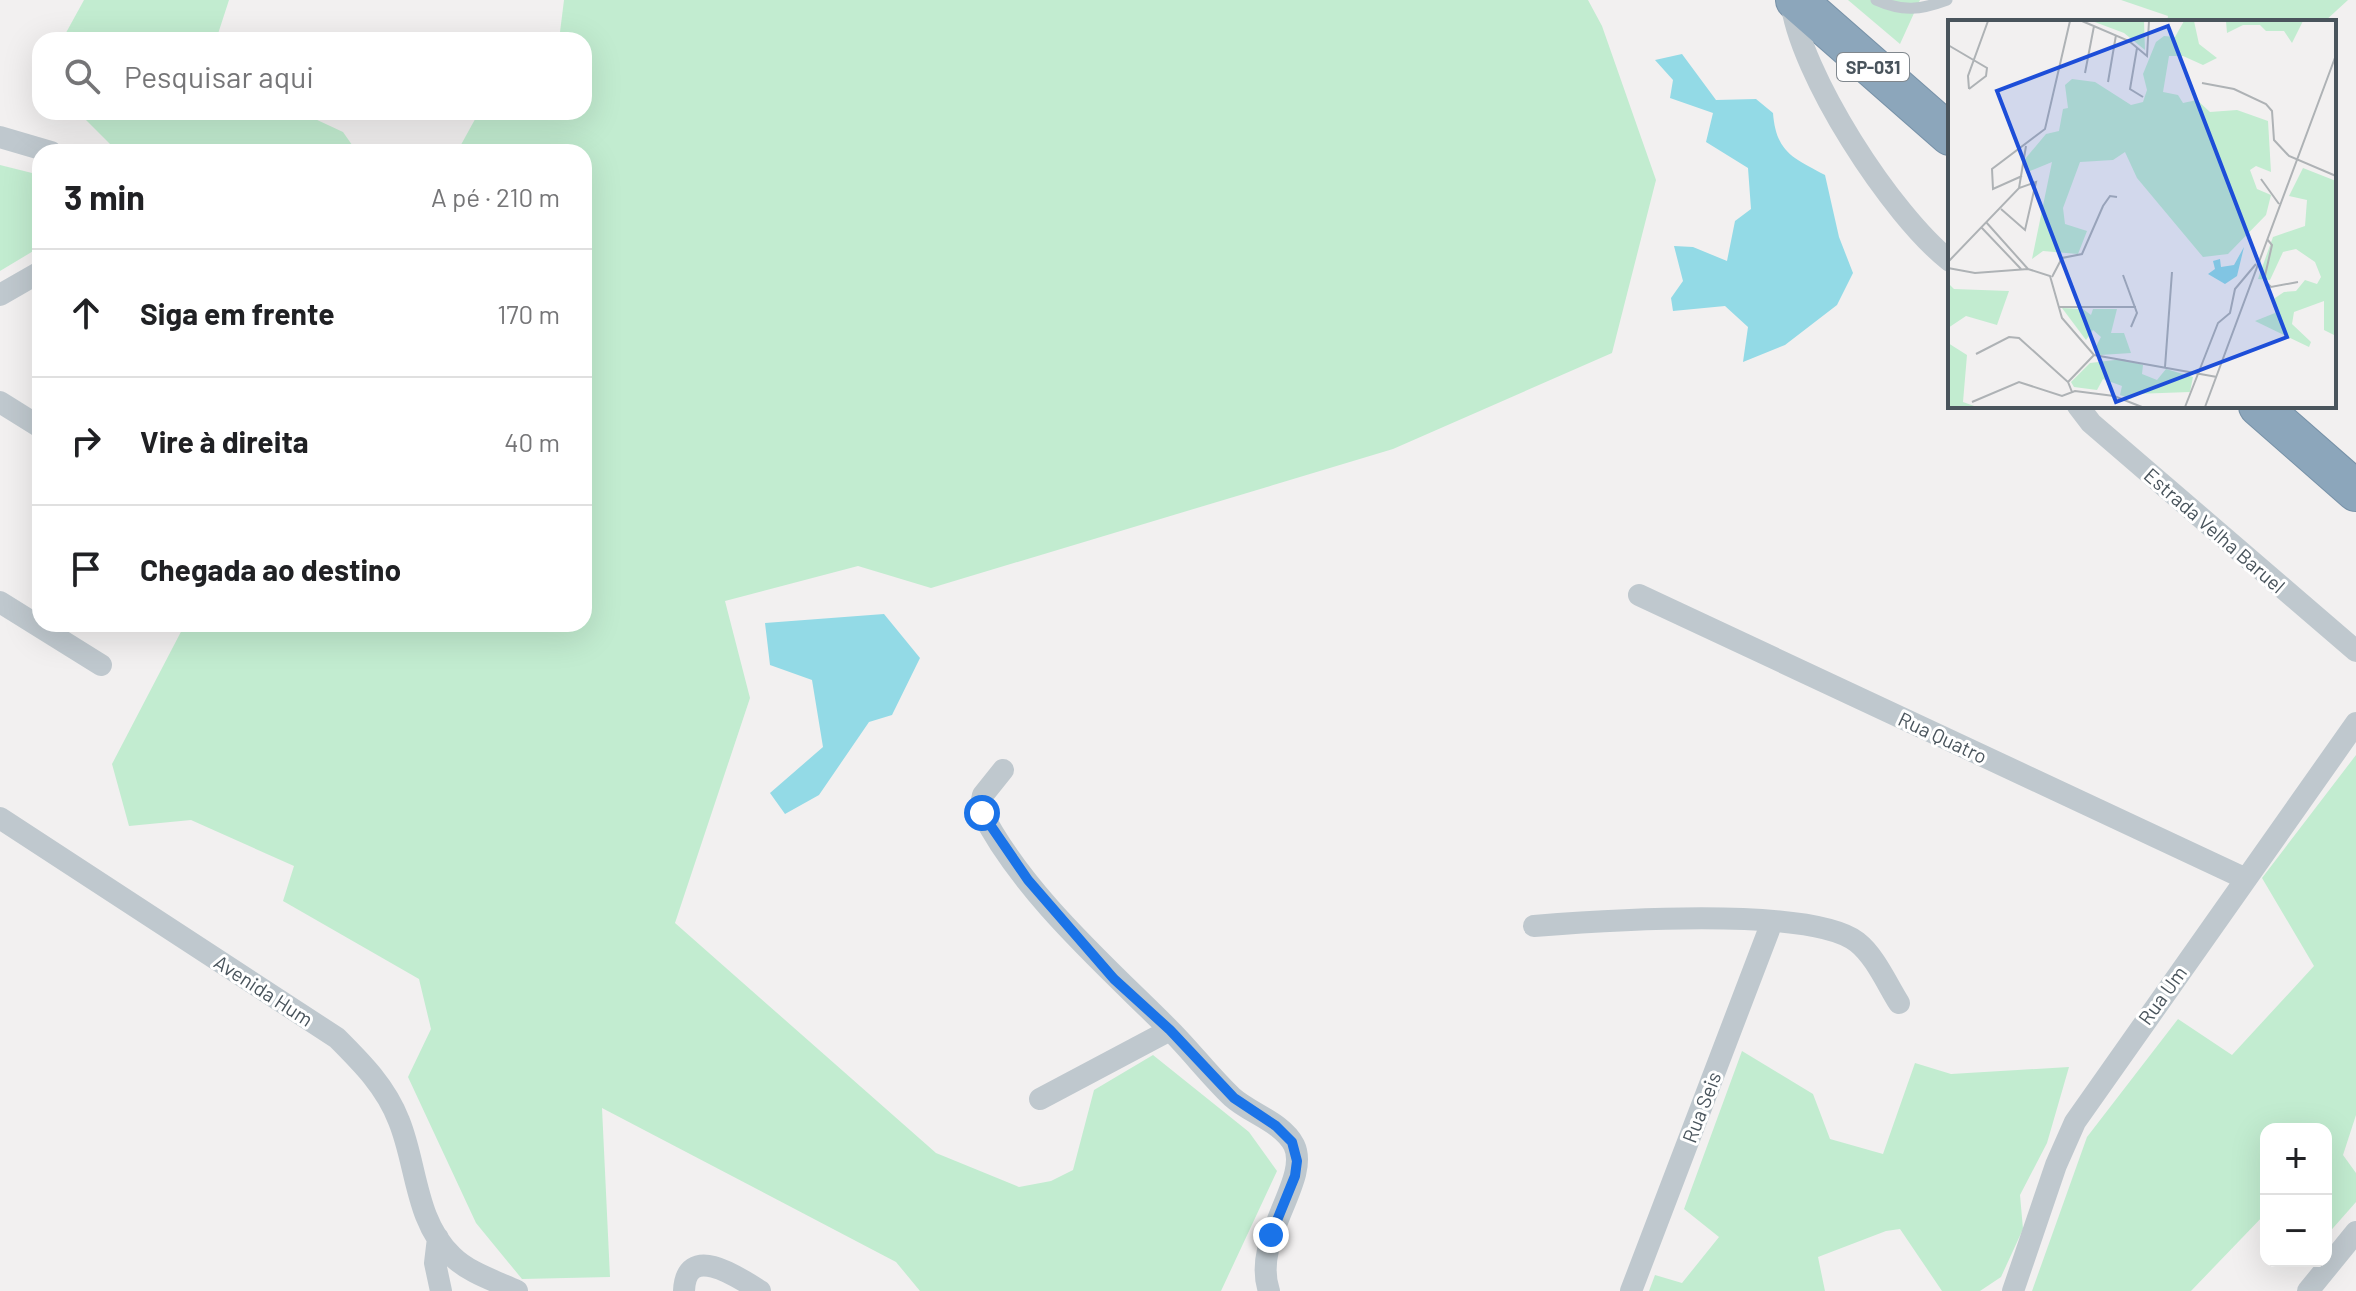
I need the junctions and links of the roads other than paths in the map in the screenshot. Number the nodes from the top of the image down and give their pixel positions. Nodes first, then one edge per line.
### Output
1 (1794, 0) edge
2 (1876, 0) edge
3 (1947, 0) edge
4 (1948, 133) edge
5 (0, 137) edge
6 (32, 146) edge
7 (1948, 259) edge
8 (32, 277) edge
9 (0, 295) edge
10 (0, 402) edge
11 (2080, 408) edge
12 (2261, 408) edge
13 (32, 422) edge
14 (2356, 491) edge
15 (1639, 595) dead end
16 (0, 602) edge
17 (32, 622) edge
18 (48, 632) edge
19 (2356, 651) edge
20 (101, 665) dead end
21 (2356, 723) edge
22 (1003, 770) dead end
23 (0, 818) edge
24 (2246, 879) junction
25 (1772, 922) junction
26 (1534, 926) dead end
27 (1899, 1003) dead end
28 (1170, 1030) junction
29 (1040, 1099) dead end
30 (2356, 1232) edge
31 (438, 1238) junction
32 (441, 1291) edge
33 (517, 1291) edge
34 (684, 1291) edge
35 (760, 1291) edge
36 (1269, 1291) edge
37 (1631, 1291) edge
38 (2013, 1291) edge
39 (2308, 1291) edge

1 - 4 highway, SP-031
1 - 7 street
2 - 3 lane
5 - 6 street
8 - 9 street
10 - 13 street
11 - 19 street, Estrada Velha Baruel
12 - 14 highway
15 - 24 street, Rua Quatro
16 - 17 street
18 - 20 street
21 - 24 street, Rua Um
22 - 28 street
23 - 31 street, Avenida Hum
24 - 38 street, Rua Um
25 - 26 street
25 - 27 street
25 - 37 street, Rua Seis
28 - 29 street
28 - 36 street
30 - 39 street
31 - 32 street
31 - 33 street
34 - 35 street

